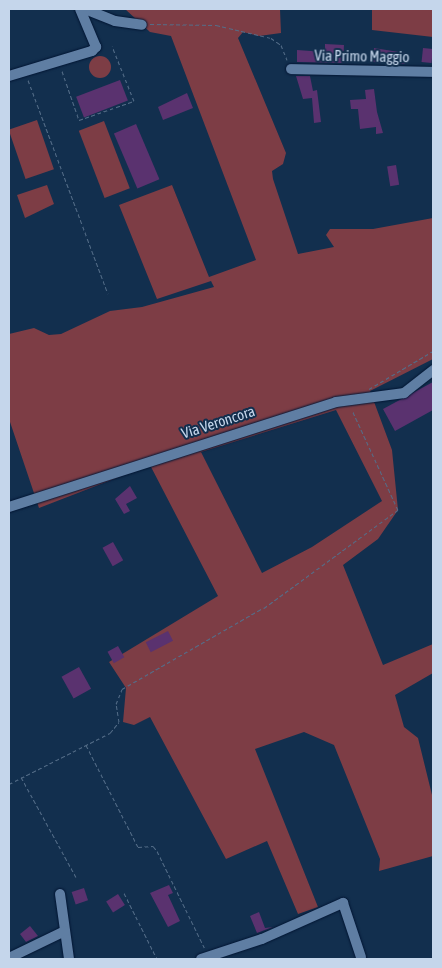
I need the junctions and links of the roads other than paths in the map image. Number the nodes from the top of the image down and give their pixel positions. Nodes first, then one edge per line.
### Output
1 (80, 9) edge
2 (84, 9) edge
3 (142, 25) road end
4 (291, 69) road end
5 (433, 72) edge
6 (9, 76) edge
7 (433, 370) edge
8 (9, 507) edge
9 (60, 894) dead end
10 (65, 931) junction
11 (361, 957) dead end
12 (9, 958) edge
13 (203, 958) edge
14 (69, 959) edge

1 - 6 street
2 - 3 street
4 - 5 street, Via Primo Maggio
7 - 8 street, Via Veroncora
9 - 10 street
10 - 12 street
10 - 14 street
11 - 13 street

